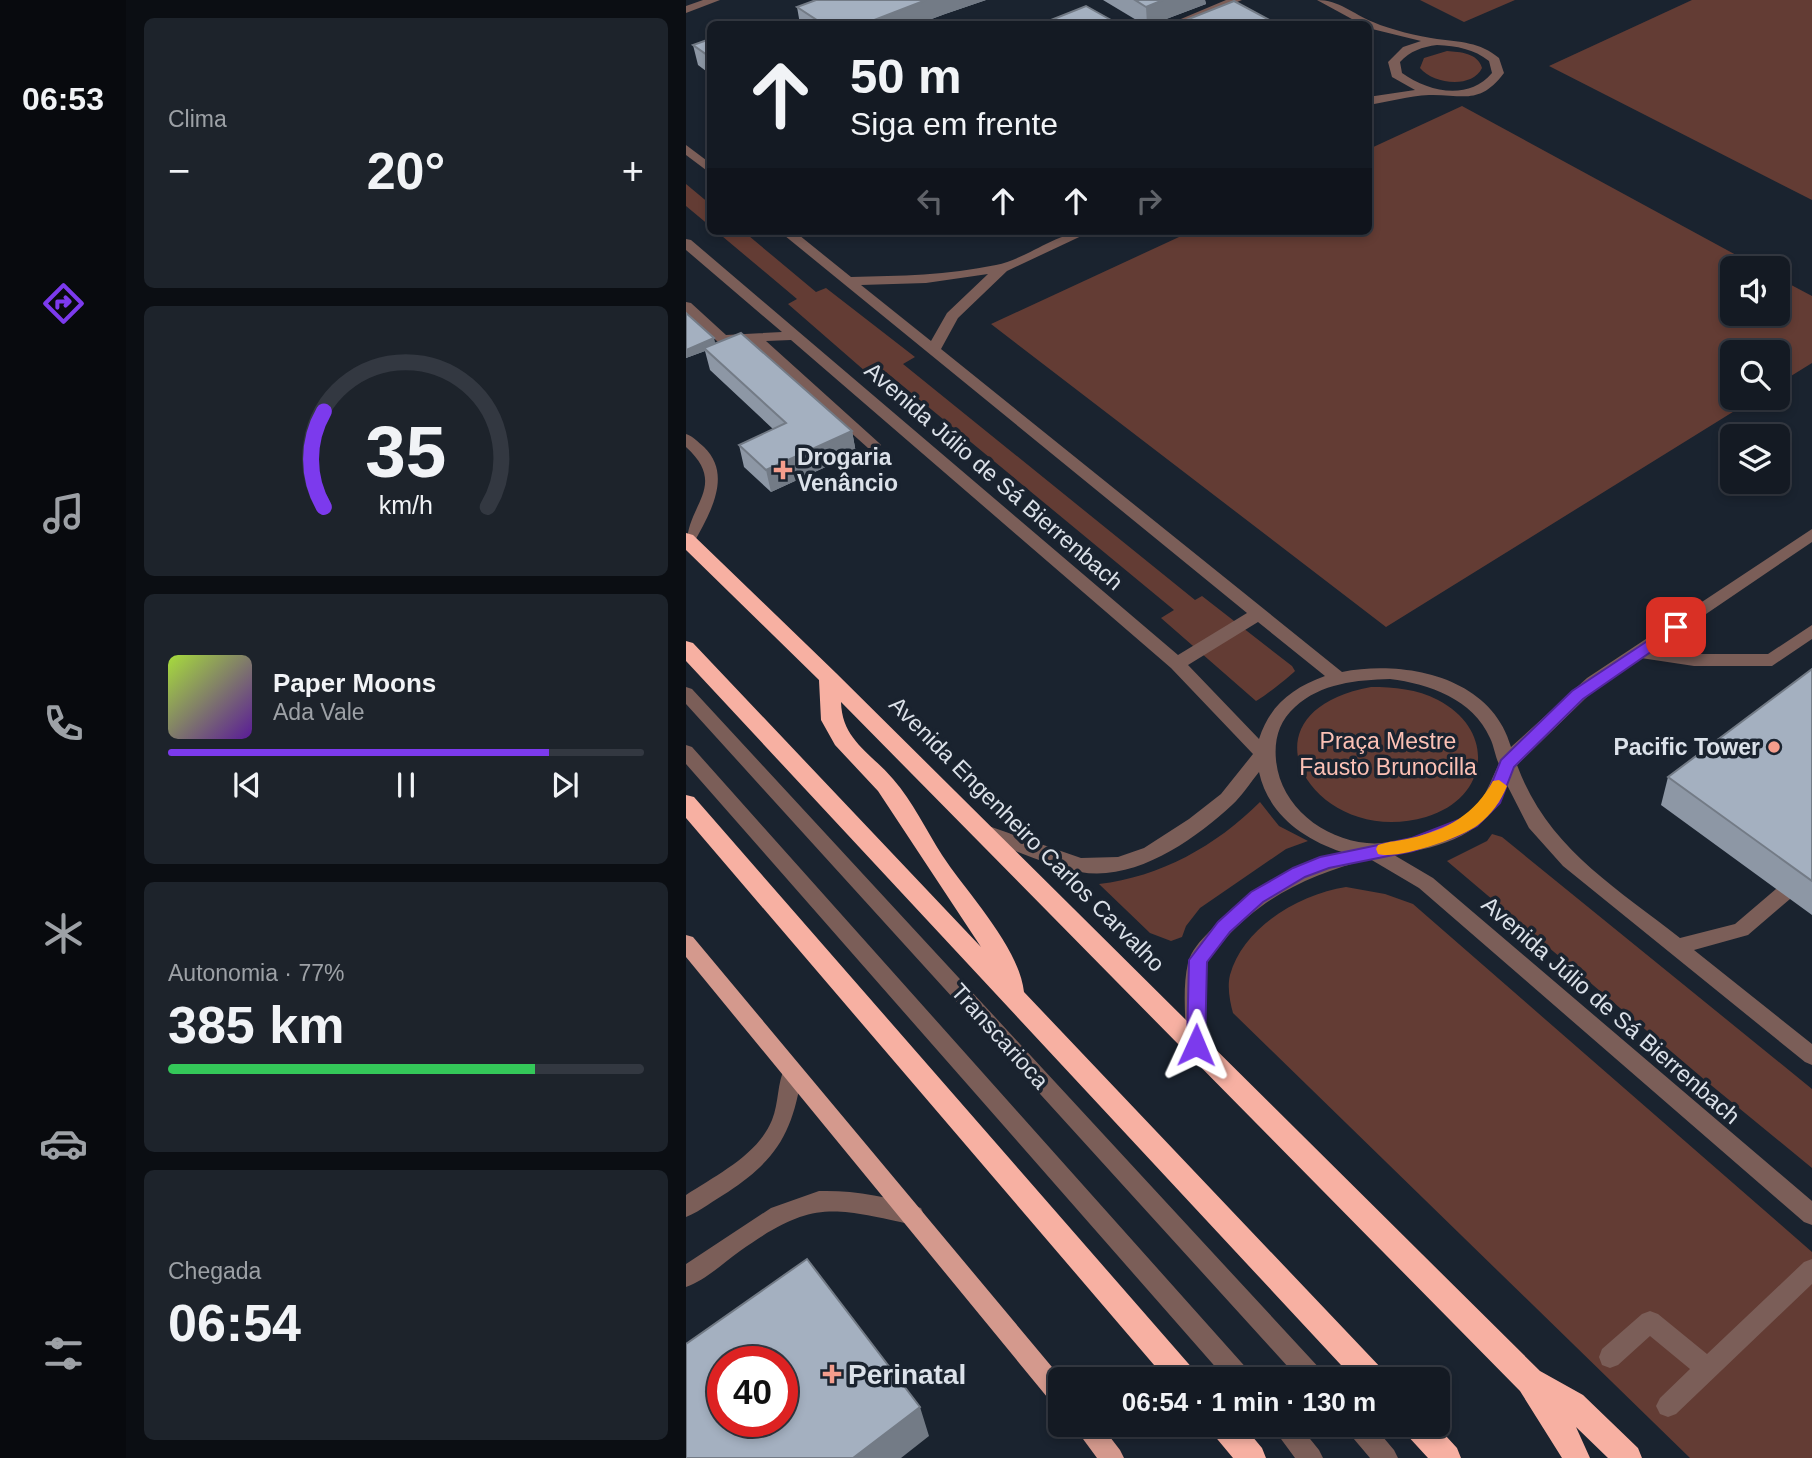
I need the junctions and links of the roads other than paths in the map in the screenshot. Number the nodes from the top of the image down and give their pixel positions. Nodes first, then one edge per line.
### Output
1 (714, 0) edge
2 (1236, 0) edge
3 (1323, 0) edge
4 (686, 10) edge
5 (1183, 21) edge
6 (1362, 21) edge
7 (1372, 26) edge
8 (1372, 27) edge
9 (1437, 42) junction
10 (1399, 54) junction
11 (1396, 74) junction
12 (1429, 91) junction
13 (1372, 97) edge
14 (1372, 100) edge
15 (686, 149) edge
16 (707, 166) edge
17 (791, 235) edge
18 (1076, 235) edge
19 (692, 248) edge
20 (686, 265) edge
21 (1002, 268) junction
22 (846, 281) junction
23 (686, 306) edge
24 (794, 336) junction
25 (754, 338) junction
26 (933, 351) junction
27 (686, 439) edge
28 (873, 445) dead end
29 (1812, 534) edge
30 (686, 539) edge
31 (1258, 614) junction
32 (1812, 631) edge
33 (686, 648) edge
34 (1640, 652) junction
35 (1177, 664) junction
36 (1337, 677) junction
37 (829, 678) junction
38 (686, 693) edge
39 (686, 752) edge
40 (1263, 754) junction
41 (1507, 764) junction
42 (686, 803) edge
43 (981, 830) junction
44 (1372, 851) junction
45 (1783, 894) edge
46 (686, 943) edge
47 (1676, 947) junction
48 (1017, 1002) junction
49 (1196, 1045) junction
50 (1812, 1056) edge
51 (792, 1073) junction
52 (686, 1207) edge
53 (913, 1215) junction
54 (1812, 1215) edge
55 (1812, 1269) edge
56 (686, 1277) edge
57 (1610, 1357) dead end
58 (1174, 1367) edge
59 (1230, 1367) edge
60 (1303, 1367) edge
61 (1362, 1367) edge
62 (1707, 1368) junction
63 (1048, 1380) edge
64 (1530, 1381) junction
65 (1668, 1406) dead end
66 (1095, 1437) edge
67 (1234, 1437) edge
68 (1293, 1437) edge
69 (1367, 1437) edge
70 (1428, 1437) edge
71 (1112, 1458) edge
72 (1252, 1458) edge
73 (1311, 1458) edge
74 (1386, 1458) edge
75 (1447, 1458) edge
76 (1576, 1458) edge
77 (1628, 1458) edge

1 - 4 street
2 - 5 street
3 - 6 street
7 - 9 street
8 - 10 street
9 - 10 street
9 - 12 street
10 - 11 street
11 - 12 street
11 - 13 street
12 - 14 street
15 - 16 street
17 - 22 street
18 - 21 street
19 - 20 street
19 - 24 street, Avenida Júlio de Sá Bierrenbach
21 - 22 street
21 - 26 street
22 - 26 street
23 - 25 street
24 - 25 street
24 - 35 street, Avenida Júlio de Sá Bierrenbach
25 - 28 street
26 - 31 street
27 - 30 street
29 - 34 street
30 - 37 highway, Avenida Engenheiro Carlos Carvalho
31 - 35 street
31 - 36 street
32 - 34 street
33 - 48 highway
34 - 41 street
35 - 40 street, Avenida Júlio de Sá Bierrenbach
36 - 40 street
36 - 41 street
37 - 43 highway, Avenida Engenheiro Carlos Carvalho
37 - 48 highway
38 - 60 street, Transcarioca
39 - 59 street, Transcarioca
40 - 43 street
40 - 44 street
41 - 44 street
41 - 47 street
42 - 58 highway
43 - 49 highway, Avenida Engenheiro Carlos Carvalho
44 - 49 street
44 - 54 street, Avenida Júlio de Sá Bierrenbach
45 - 47 street
46 - 51 main road
47 - 50 street
48 - 61 highway
49 - 64 highway, Avenida Engenheiro Carlos Carvalho
51 - 52 street
51 - 53 main road
53 - 56 street
53 - 63 main road
55 - 62 street
57 - 62 street
62 - 65 street
64 - 76 highway
64 - 77 highway, Avenida Engenheiro Carlos Carvalho
66 - 71 main road
67 - 72 highway
68 - 73 street
69 - 74 street
70 - 75 highway

